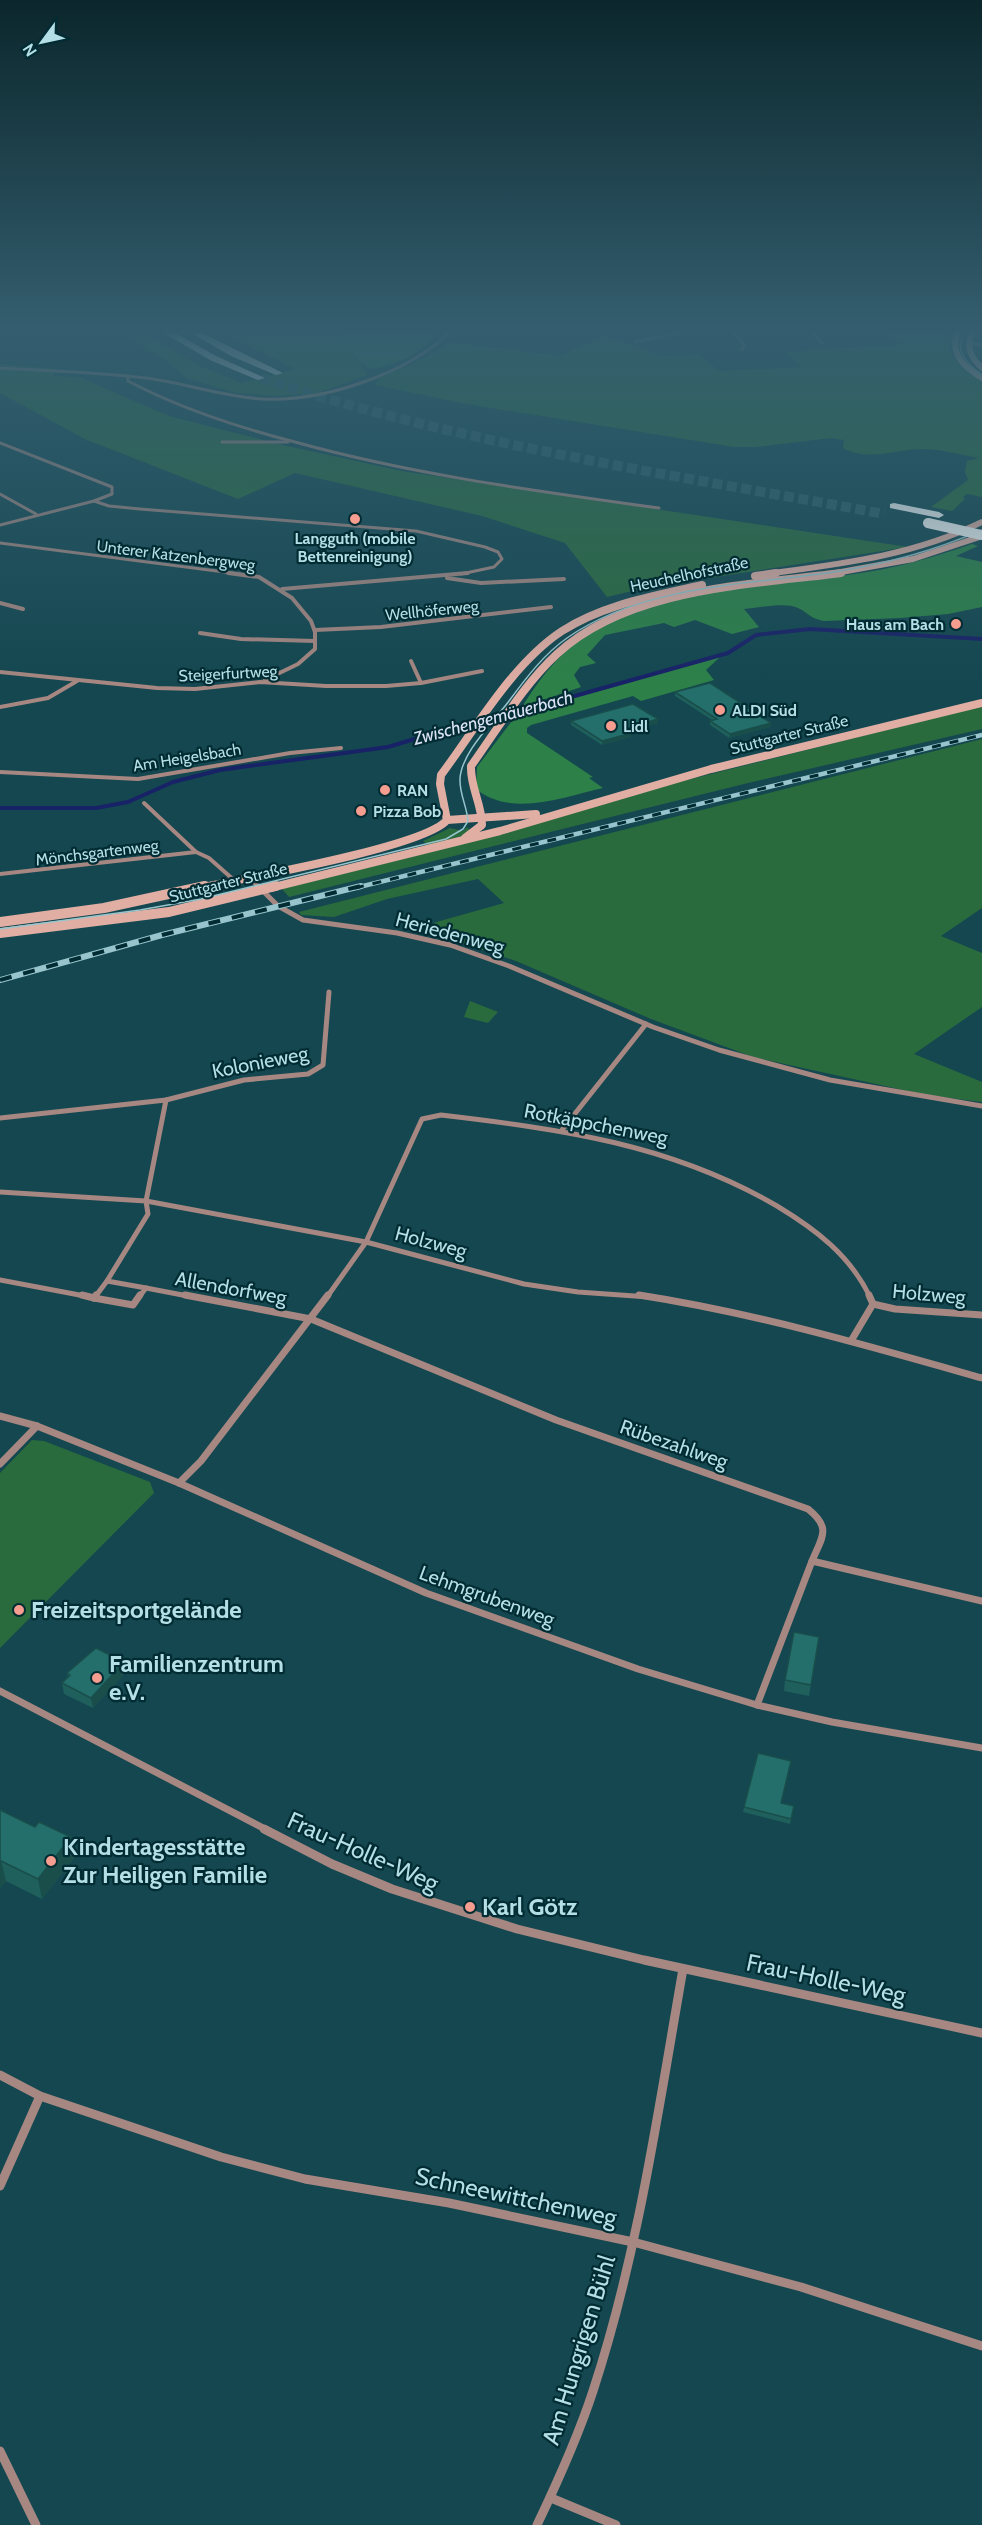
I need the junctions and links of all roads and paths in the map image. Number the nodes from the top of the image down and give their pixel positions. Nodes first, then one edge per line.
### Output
1 (21, 451) edge
2 (330, 451) edge
3 (0, 494) edge
4 (94, 501) junction
5 (894, 506) tunnel mouth
6 (659, 508) dead end
7 (36, 514) junction
8 (884, 514) tunnel mouth
9 (982, 523) edge
10 (0, 525) edge
11 (982, 535) edge
12 (0, 543) edge
13 (444, 576) junction
14 (564, 579) dead end
15 (282, 589) junction
16 (0, 603) edge
17 (551, 607) dead end
18 (23, 609) dead end
19 (315, 630) junction
20 (200, 633) dead end
21 (315, 641) junction
22 (411, 661) dead end
23 (0, 672) edge
24 (482, 672) dead end
25 (77, 681) junction
26 (260, 682) junction
27 (422, 683) junction
28 (982, 703) edge
29 (0, 707) edge
30 (341, 748) dead end
31 (0, 772) edge
32 (605, 799) junction
33 (144, 803) dead end
34 (447, 820) junction
35 (482, 821) junction
36 (525, 823) junction
37 (459, 841) junction
38 (196, 852) junction
39 (0, 874) edge
40 (250, 878) junction
41 (236, 881) junction
42 (261, 890) junction
43 (0, 921) edge
44 (0, 933) edge
45 (328, 992) dead end
46 (646, 1024) junction
47 (166, 1100) junction
48 (982, 1106) edge
49 (0, 1118) edge
50 (561, 1130) junction
51 (0, 1192) edge
52 (146, 1201) junction
53 (366, 1242) junction
54 (0, 1280) edge
55 (107, 1281) junction
56 (146, 1288) junction
57 (94, 1298) junction
58 (873, 1305) junction
59 (982, 1315) edge
60 (311, 1319) junction
61 (851, 1341) junction
62 (982, 1378) edge
63 (0, 1416) edge
64 (37, 1426) junction
65 (0, 1464) edge
66 (179, 1483) junction
67 (812, 1561) junction
68 (982, 1601) edge
69 (0, 1691) edge
70 (757, 1705) junction
71 (982, 1748) edge
72 (683, 1969) junction
73 (982, 2033) edge
74 (0, 2075) edge
75 (40, 2096) junction
76 (0, 2186) edge
77 (633, 2242) junction
78 (982, 2346) edge
79 (0, 2451) edge
80 (551, 2498) junction
81 (36, 2525) edge
82 (537, 2525) edge
83 (616, 2525) edge

1 - 4 street
2 - 6 street
3 - 7 street
4 - 7 street
4 - 13 street
5 - 9 highway
7 - 10 street
8 - 11 highway, bridge
9 - 34 main road, Heuchelhofstraße
11 - 35 main road, Heuchelhofstraße
12 - 15 street, Unterer Katzenbergweg
13 - 14 street
13 - 15 street
15 - 19 street, Unterer Katzenbergweg
16 - 18 street
17 - 19 street, Wellhöferweg
19 - 21 street
20 - 21 street
21 - 26 street
22 - 27 street
23 - 25 street, Steigerfurtweg
24 - 27 street, Steigerfurtweg
25 - 26 street, Steigerfurtweg
25 - 29 street
26 - 27 street, Steigerfurtweg
28 - 32 main road, Stuttgarter Straße
30 - 31 street, Am Heigelsbach
32 - 35 main road, Stuttgarter Straße
32 - 36 main road, Stuttgarter Straße
33 - 38 street, Mönchsgartenweg
34 - 35 main road, Stuttgarter Straße
34 - 40 main road, Stuttgarter Straße
35 - 36 main road, Stuttgarter Straße
35 - 37 main road, Stuttgarter Straße
36 - 37 main road, Stuttgarter Straße
37 - 42 main road, Stuttgarter Straße
38 - 39 street, Mönchsgartenweg
38 - 41 street, Mönchsgartenweg
40 - 41 main road, Stuttgarter Straße
40 - 42 street, Heriedenweg
41 - 43 main road, Stuttgarter Straße
42 - 44 main road, Stuttgarter Straße
42 - 46 street, Heriedenweg
45 - 47 street, Kolonieweg
46 - 48 street, Heriedenweg
46 - 50 street
47 - 49 street, Kolonieweg
47 - 52 street
50 - 53 street, Rotkäppchenweg
50 - 58 street, Rotkäppchenweg
51 - 52 street, Holzweg
52 - 53 street, Holzweg
52 - 55 street
53 - 60 street
53 - 61 street, Holzweg
54 - 57 street, Allendorfweg
55 - 56 street, Allendorfweg
55 - 57 street
56 - 57 street, Allendorfweg
56 - 60 street, Allendorfweg
58 - 59 street, Holzweg
58 - 61 street
60 - 66 street
60 - 67 street, Rübezahlweg
61 - 62 street, Holzweg
63 - 64 street, Lehmgrubenweg
64 - 65 street
64 - 66 street, Lehmgrubenweg
66 - 70 street, Lehmgrubenweg
67 - 68 street
67 - 70 street
69 - 72 street, Frau-Holle-Weg
70 - 71 street, Lehmgrubenweg
72 - 73 street, Frau-Holle-Weg
72 - 77 street, Am Hungrigen Bühl
74 - 75 street, Schneewittchenweg
75 - 76 street
75 - 77 street, Schneewittchenweg
77 - 78 street, Schneewittchenweg
77 - 80 street, Am Hungrigen Bühl
79 - 81 street
80 - 82 street, Am Hungrigen Bühl
80 - 83 street

